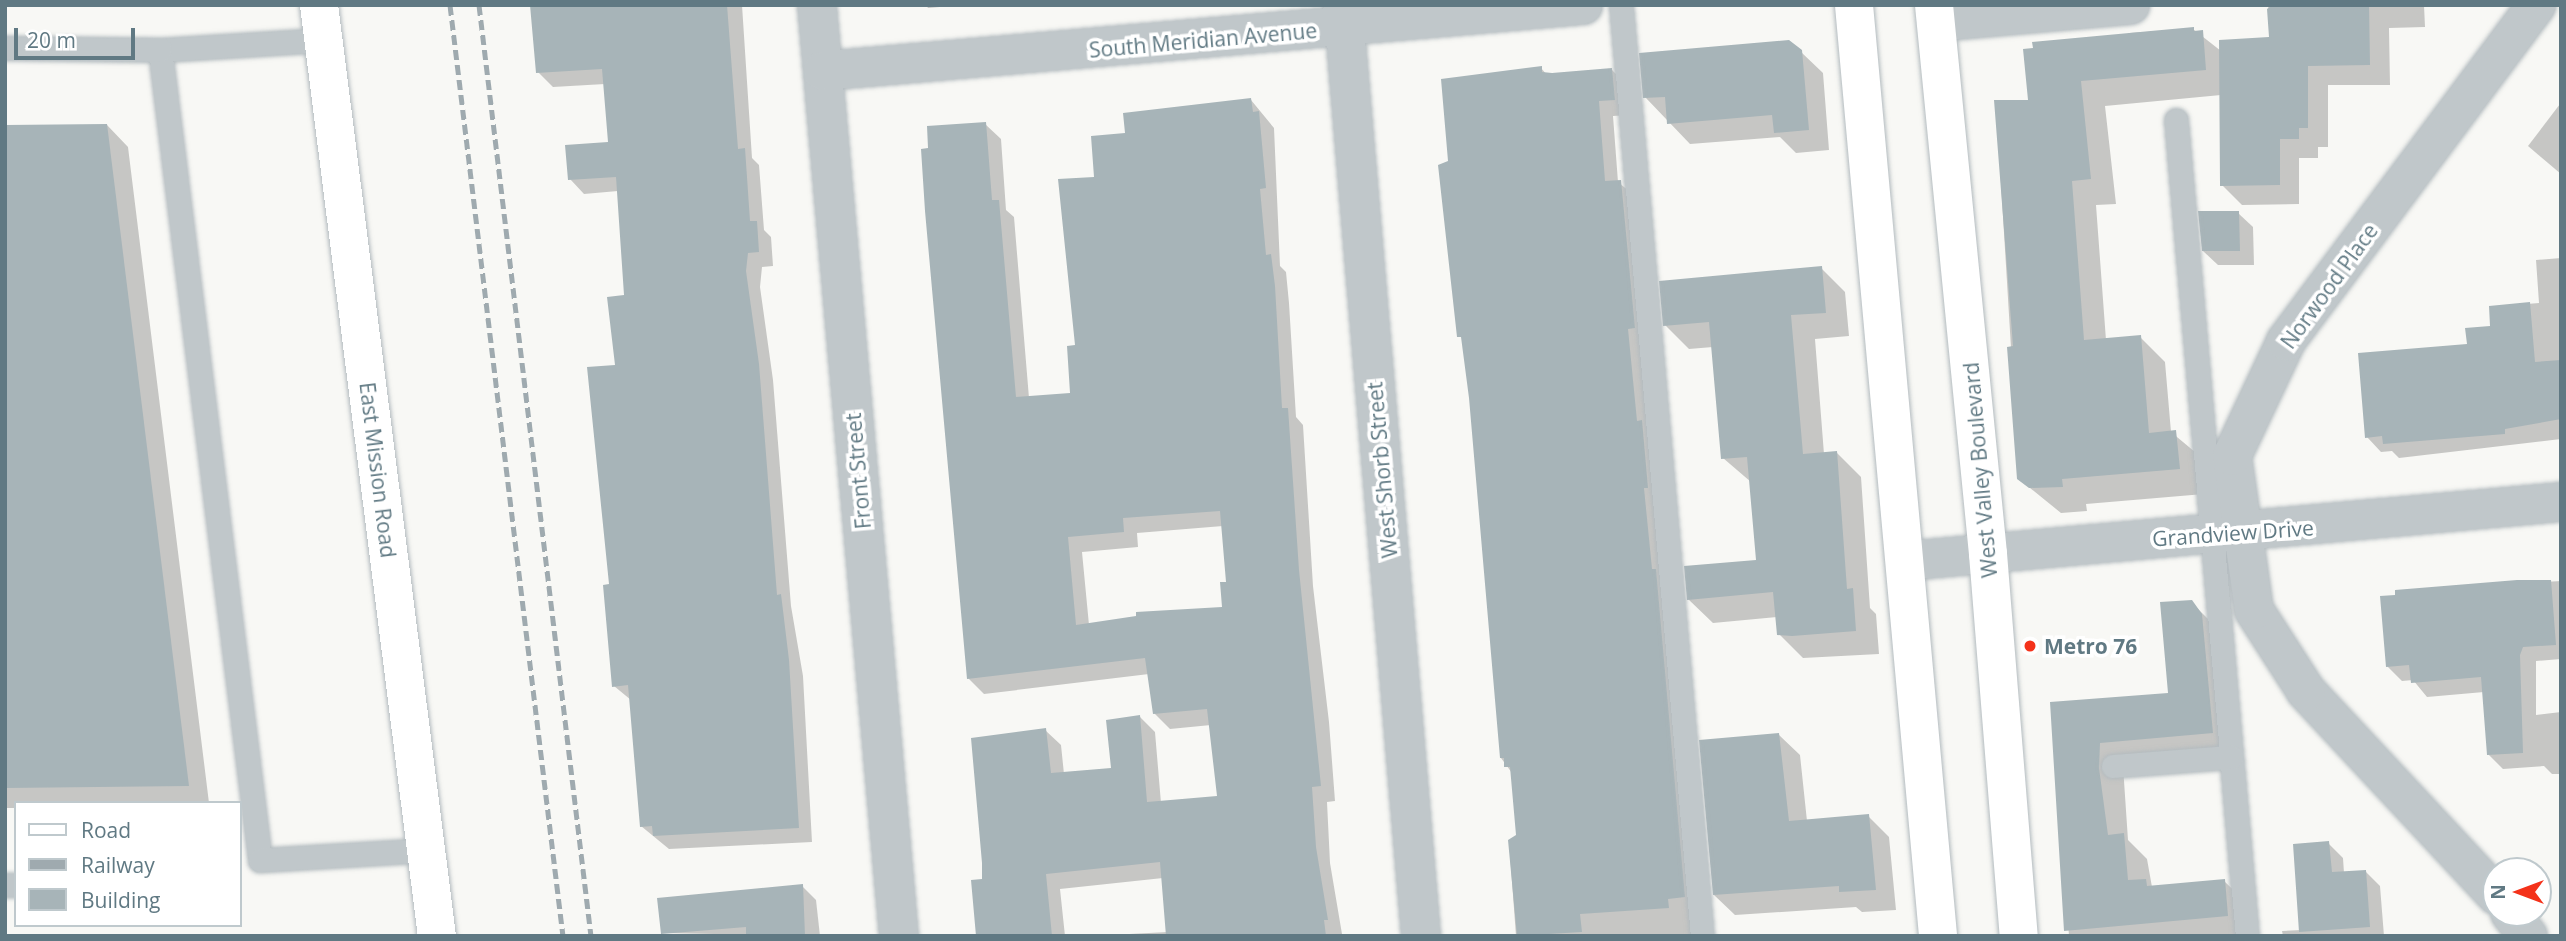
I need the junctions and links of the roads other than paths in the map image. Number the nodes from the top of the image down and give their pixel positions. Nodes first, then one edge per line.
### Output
1 (817, 5) edge
2 (1583, 5) edge
3 (1621, 5) edge
4 (1854, 5) edge
5 (2130, 5) edge
6 (2536, 5) edge
7 (1935, 13) edge
8 (1344, 17) edge
9 (321, 23) edge
10 (5, 48) edge
11 (160, 50) junction
12 (823, 71) junction
13 (2176, 120) dead end
14 (2561, 502) edge
15 (2227, 532) junction
16 (1988, 554) junction
17 (1905, 561) junction
18 (2231, 757) junction
19 (2113, 766) dead end
20 (426, 850) junction
21 (250, 861) edge
22 (2482, 880) edge
23 (437, 936) edge
24 (900, 936) edge
25 (1420, 936) edge
26 (1702, 936) edge
27 (1938, 936) edge
28 (2019, 936) edge
29 (2246, 936) edge

1 - 12 street, Front Street
2 - 8 street, South Meridian Avenue
3 - 26 lane
4 - 17 main road
5 - 7 street
6 - 15 street, Norwood Place
7 - 16 main road, West Valley Boulevard
8 - 12 street, South Meridian Avenue
8 - 25 street, West Shorb Street
9 - 11 lane
9 - 20 main road, East Mission Road
10 - 11 lane
11 - 21 lane
12 - 24 street, Front Street
13 - 15 lane
14 - 15 street, Grandview Drive
15 - 16 street, Grandview Drive
15 - 18 lane
15 - 22 street, Norwood Place
16 - 17 street, Grandview Drive
16 - 28 main road, West Valley Boulevard
17 - 27 main road
18 - 19 lane
18 - 29 lane
20 - 21 lane
20 - 23 main road, East Mission Road

